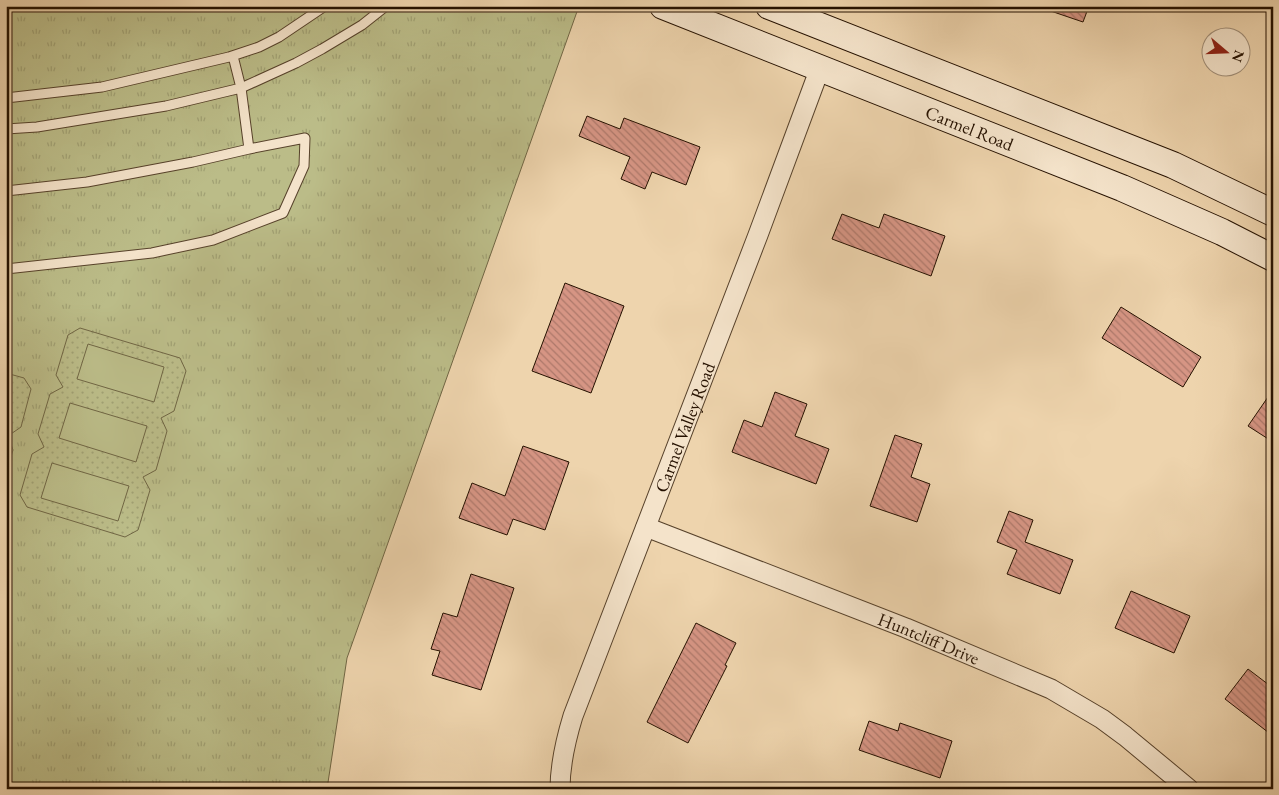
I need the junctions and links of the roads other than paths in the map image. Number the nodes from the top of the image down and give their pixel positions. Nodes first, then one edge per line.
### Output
1 (324, 6) edge
2 (386, 6) edge
3 (663, 6) edge
4 (769, 6) edge
5 (233, 56) junction
6 (820, 68) junction
7 (241, 88) junction
8 (6, 98) edge
9 (6, 130) edge
10 (249, 149) junction
11 (6, 191) edge
12 (1273, 213) edge
13 (1273, 258) edge
14 (6, 269) edge
15 (646, 527) junction
16 (560, 789) edge
17 (1189, 789) edge

1 - 5 lane
2 - 7 lane
3 - 6 main road, Carmel Road
4 - 12 main road
5 - 7 lane
5 - 8 lane
6 - 13 main road, Carmel Road
6 - 15 street, Carmel Valley Road
7 - 9 lane
7 - 10 lane
10 - 11 lane
10 - 14 lane
15 - 16 street, Carmel Valley Road
15 - 17 street, Huntcliff Drive

